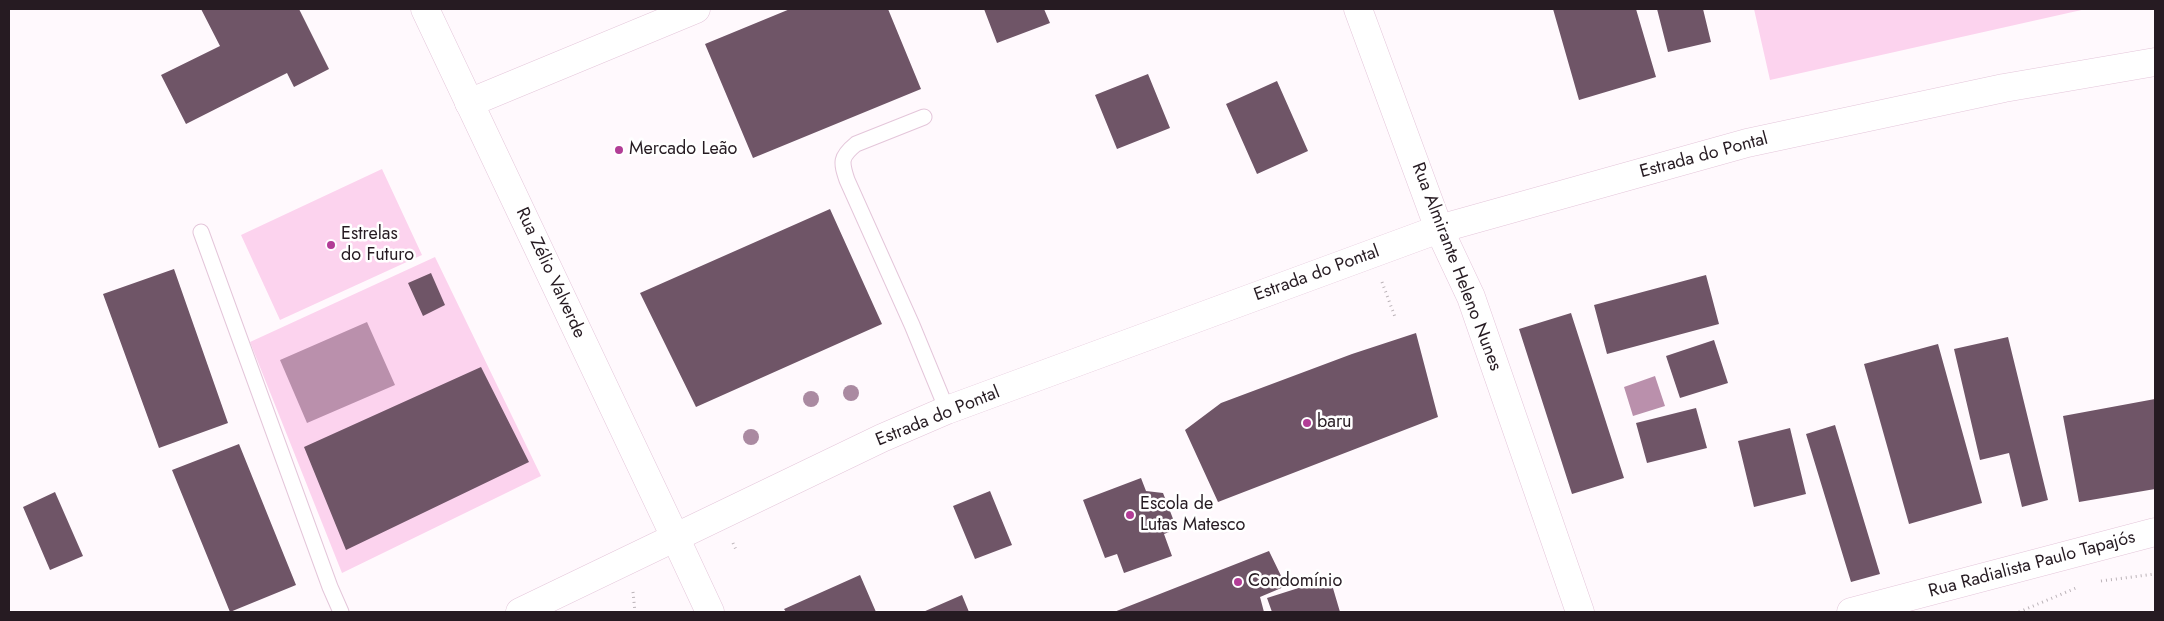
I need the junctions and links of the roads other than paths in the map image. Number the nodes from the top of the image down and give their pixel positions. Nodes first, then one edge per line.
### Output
1 (425, 9) edge
2 (696, 9) edge
3 (1358, 9) edge
4 (2155, 62) edge
5 (469, 103) junction
6 (924, 117) dead end
7 (1439, 229) junction
8 (201, 232) dead end
9 (947, 410) junction
10 (2155, 532) edge
11 (675, 537) junction
12 (341, 612) edge
13 (520, 612) edge
14 (710, 612) edge
15 (1580, 612) edge
16 (1851, 612) edge

1 - 5 street, Rua Zélio Valverde
2 - 5 street
3 - 7 street, Rua Almirante Heleno Nunes
4 - 7 street, Estrada do Pontal
5 - 11 street, Rua Zélio Valverde
6 - 9 lane
7 - 9 street, Estrada do Pontal
7 - 15 street, Rua Almirante Heleno Nunes
8 - 12 lane
9 - 11 street, Estrada do Pontal
10 - 16 street, Rua Radialista Paulo Tapajós
11 - 13 street, Estrada do Pontal
11 - 14 street, Rua Zélio Valverde

